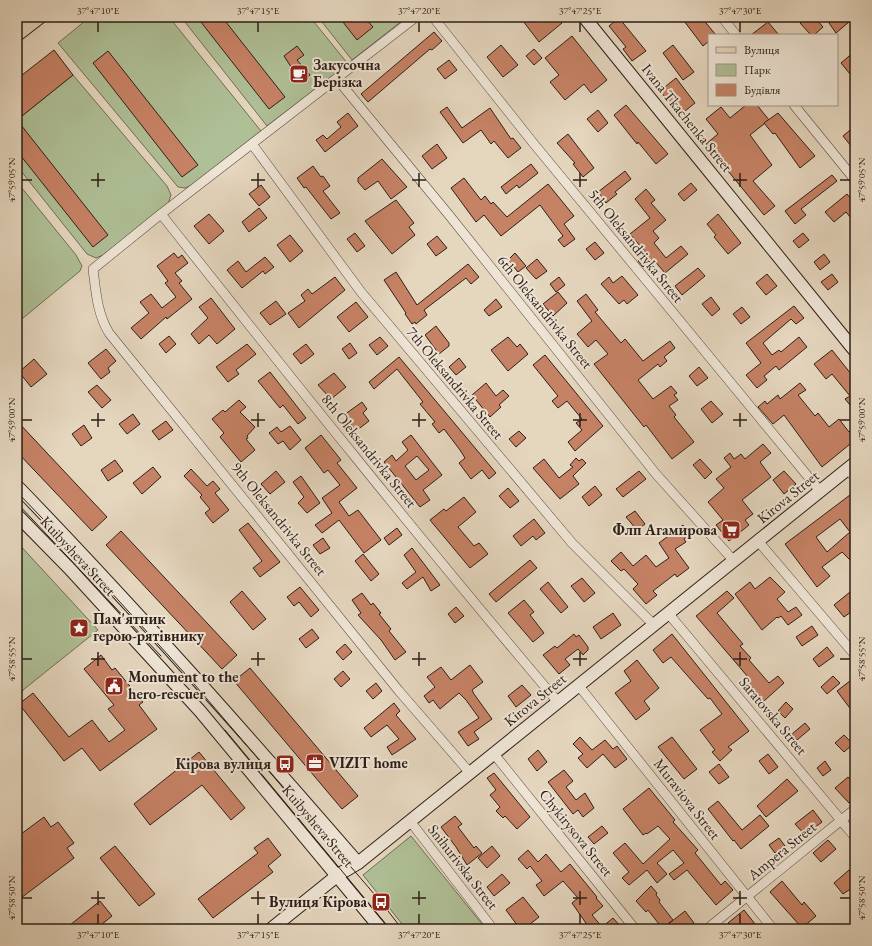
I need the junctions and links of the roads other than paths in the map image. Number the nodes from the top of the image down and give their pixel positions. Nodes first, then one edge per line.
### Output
1 (39, 17) edge
2 (416, 17) edge
3 (433, 17) edge
4 (584, 17) edge
5 (722, 17) edge
6 (17, 34) edge
7 (735, 34) edge
8 (337, 79) junction
9 (795, 106) edge
10 (252, 144) junction
11 (855, 180) edge
12 (161, 214) junction
13 (855, 351) edge
14 (853, 470) edge
15 (17, 486) edge
16 (820, 491) junction
17 (17, 515) edge
18 (758, 540) junction
19 (734, 560) junction
20 (668, 613) junction
21 (654, 625) junction
22 (855, 655) edge
23 (579, 686) junction
24 (558, 702) junction
25 (494, 754) junction
26 (470, 773) junction
27 (855, 809) edge
28 (842, 820) junction
29 (410, 821) junction
30 (855, 837) edge
31 (358, 863) junction
32 (338, 875) junction
33 (747, 898) junction
34 (271, 929) edge
35 (381, 929) edge
36 (493, 929) edge
37 (635, 929) edge
38 (707, 929) edge
39 (773, 929) edge

1 - 6 main road
2 - 8 street
3 - 16 street, 5th Oleksandrivka Street
4 - 13 main road, Ivana Tkachenka Street
5 - 7 street
8 - 10 street
8 - 19 street, 6th Oleksandrivka Street
9 - 11 street
10 - 12 street
10 - 21 street, 7th Oleksandrivka Street
12 - 24 street, 8th Oleksandrivka Street
12 - 26 street, 9th Oleksandrivka Street
14 - 16 main road, Kirova Street
15 - 31 main road, Kuibysheva Street
16 - 18 main road, Kirova Street
17 - 32 main road, Kuibysheva Street
18 - 19 main road, Kirova Street
18 - 22 street
19 - 20 main road, Kirova Street
20 - 21 main road, Kirova Street
20 - 28 street, Saratovska Street
21 - 23 main road, Kirova Street
23 - 24 main road, Kirova Street
23 - 33 street, Muraviova Street
24 - 25 main road, Kirova Street
25 - 26 main road, Kirova Street
25 - 37 street, Chykirysova Street
26 - 29 main road, Kirova Street
27 - 28 street, Ampera Street
28 - 30 street, Saratovska Street
28 - 33 street, Ampera Street
29 - 31 main road, Kirova Street
29 - 36 street, Snihurivska Street
31 - 32 main road, Kirova Street
32 - 34 main road, Kirova Street
32 - 35 main road, Kuibysheva Street
33 - 38 street, Ampera Street
33 - 39 street, Muraviova Street

